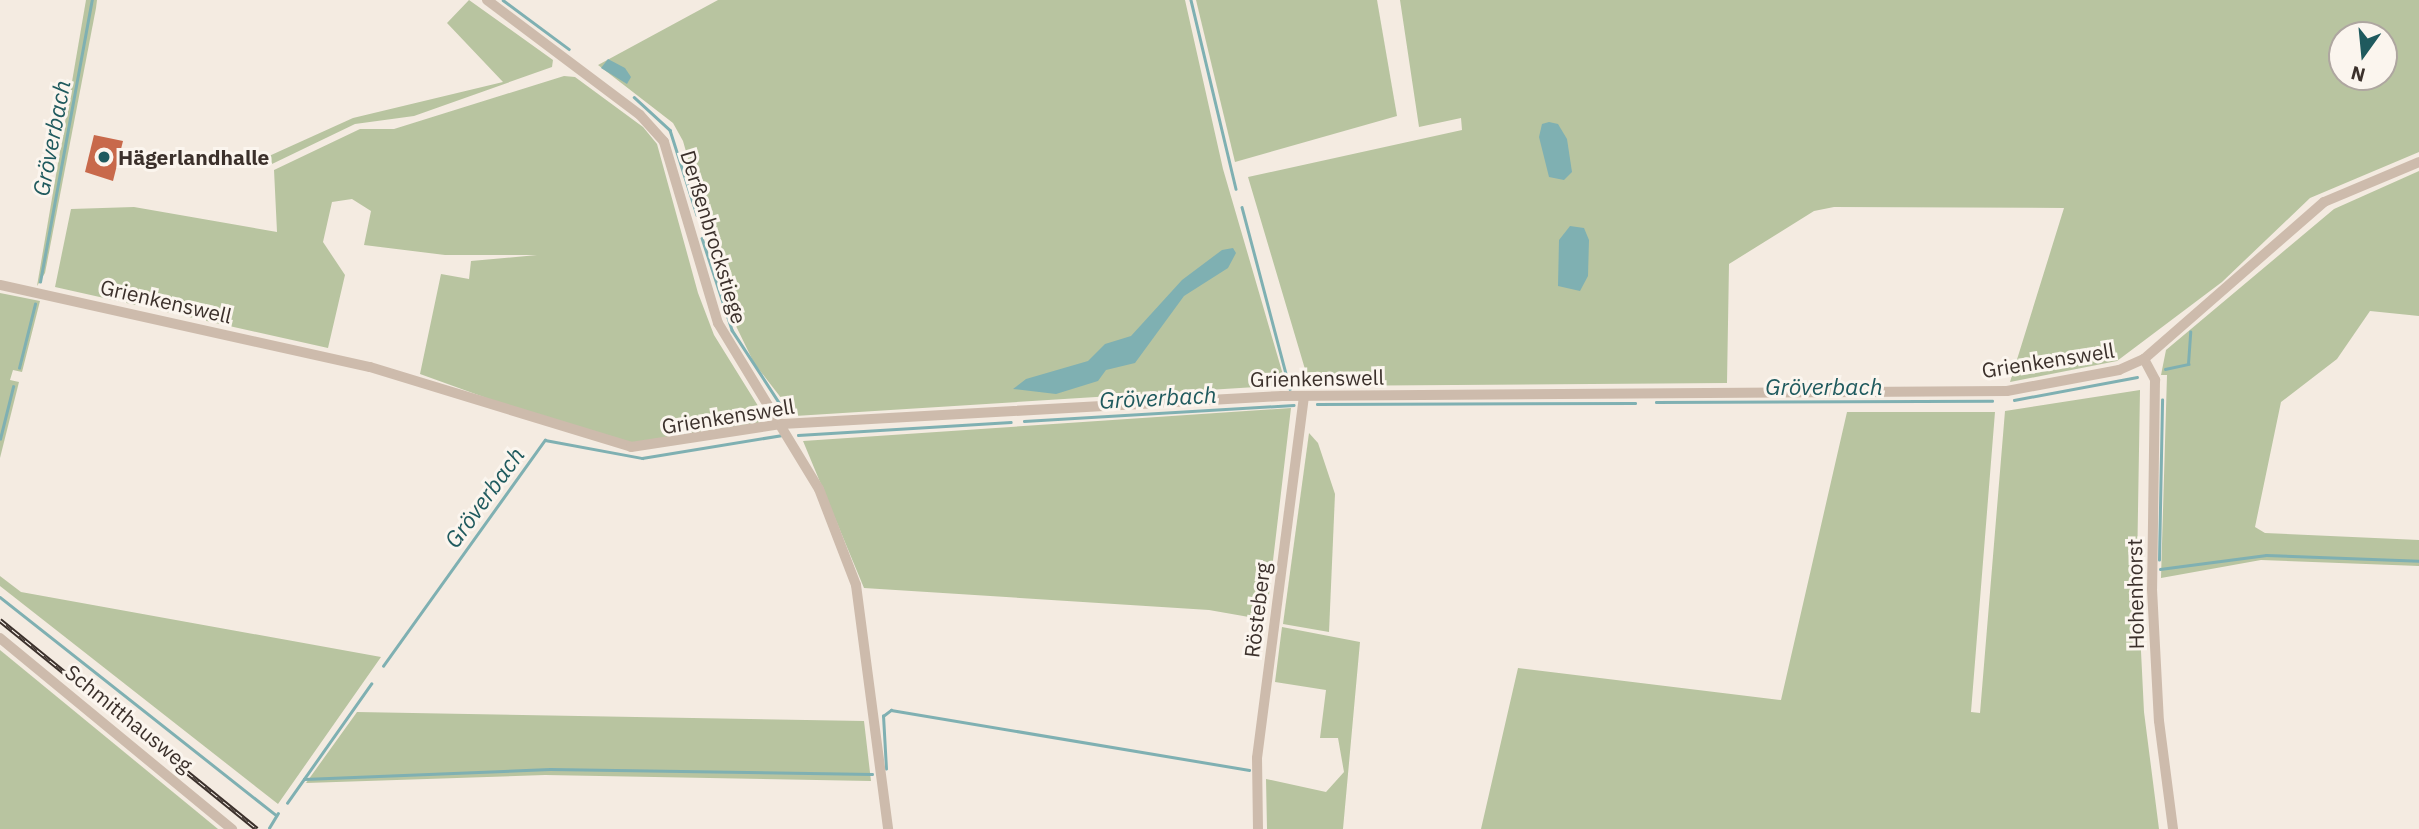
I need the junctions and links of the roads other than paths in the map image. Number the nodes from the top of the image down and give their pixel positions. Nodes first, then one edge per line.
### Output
1 (487, 0) edge
2 (2419, 162) edge
3 (0, 285) edge
4 (2144, 359) junction
5 (1304, 396) junction
6 (782, 424) junction
7 (0, 638) edge
8 (232, 829) edge
9 (888, 829) edge
10 (1258, 829) edge
11 (2173, 829) edge

1 - 6 street, Derßenbrockstiege
2 - 4 street, Grienkenswell
3 - 6 street, Grienkenswell
4 - 5 street, Grienkenswell
4 - 11 street, Hohenhorst
5 - 6 street, Grienkenswell
5 - 10 street, Rösteberg
6 - 9 street, Derßenbrockstiege
7 - 8 street, Schmitthausweg

